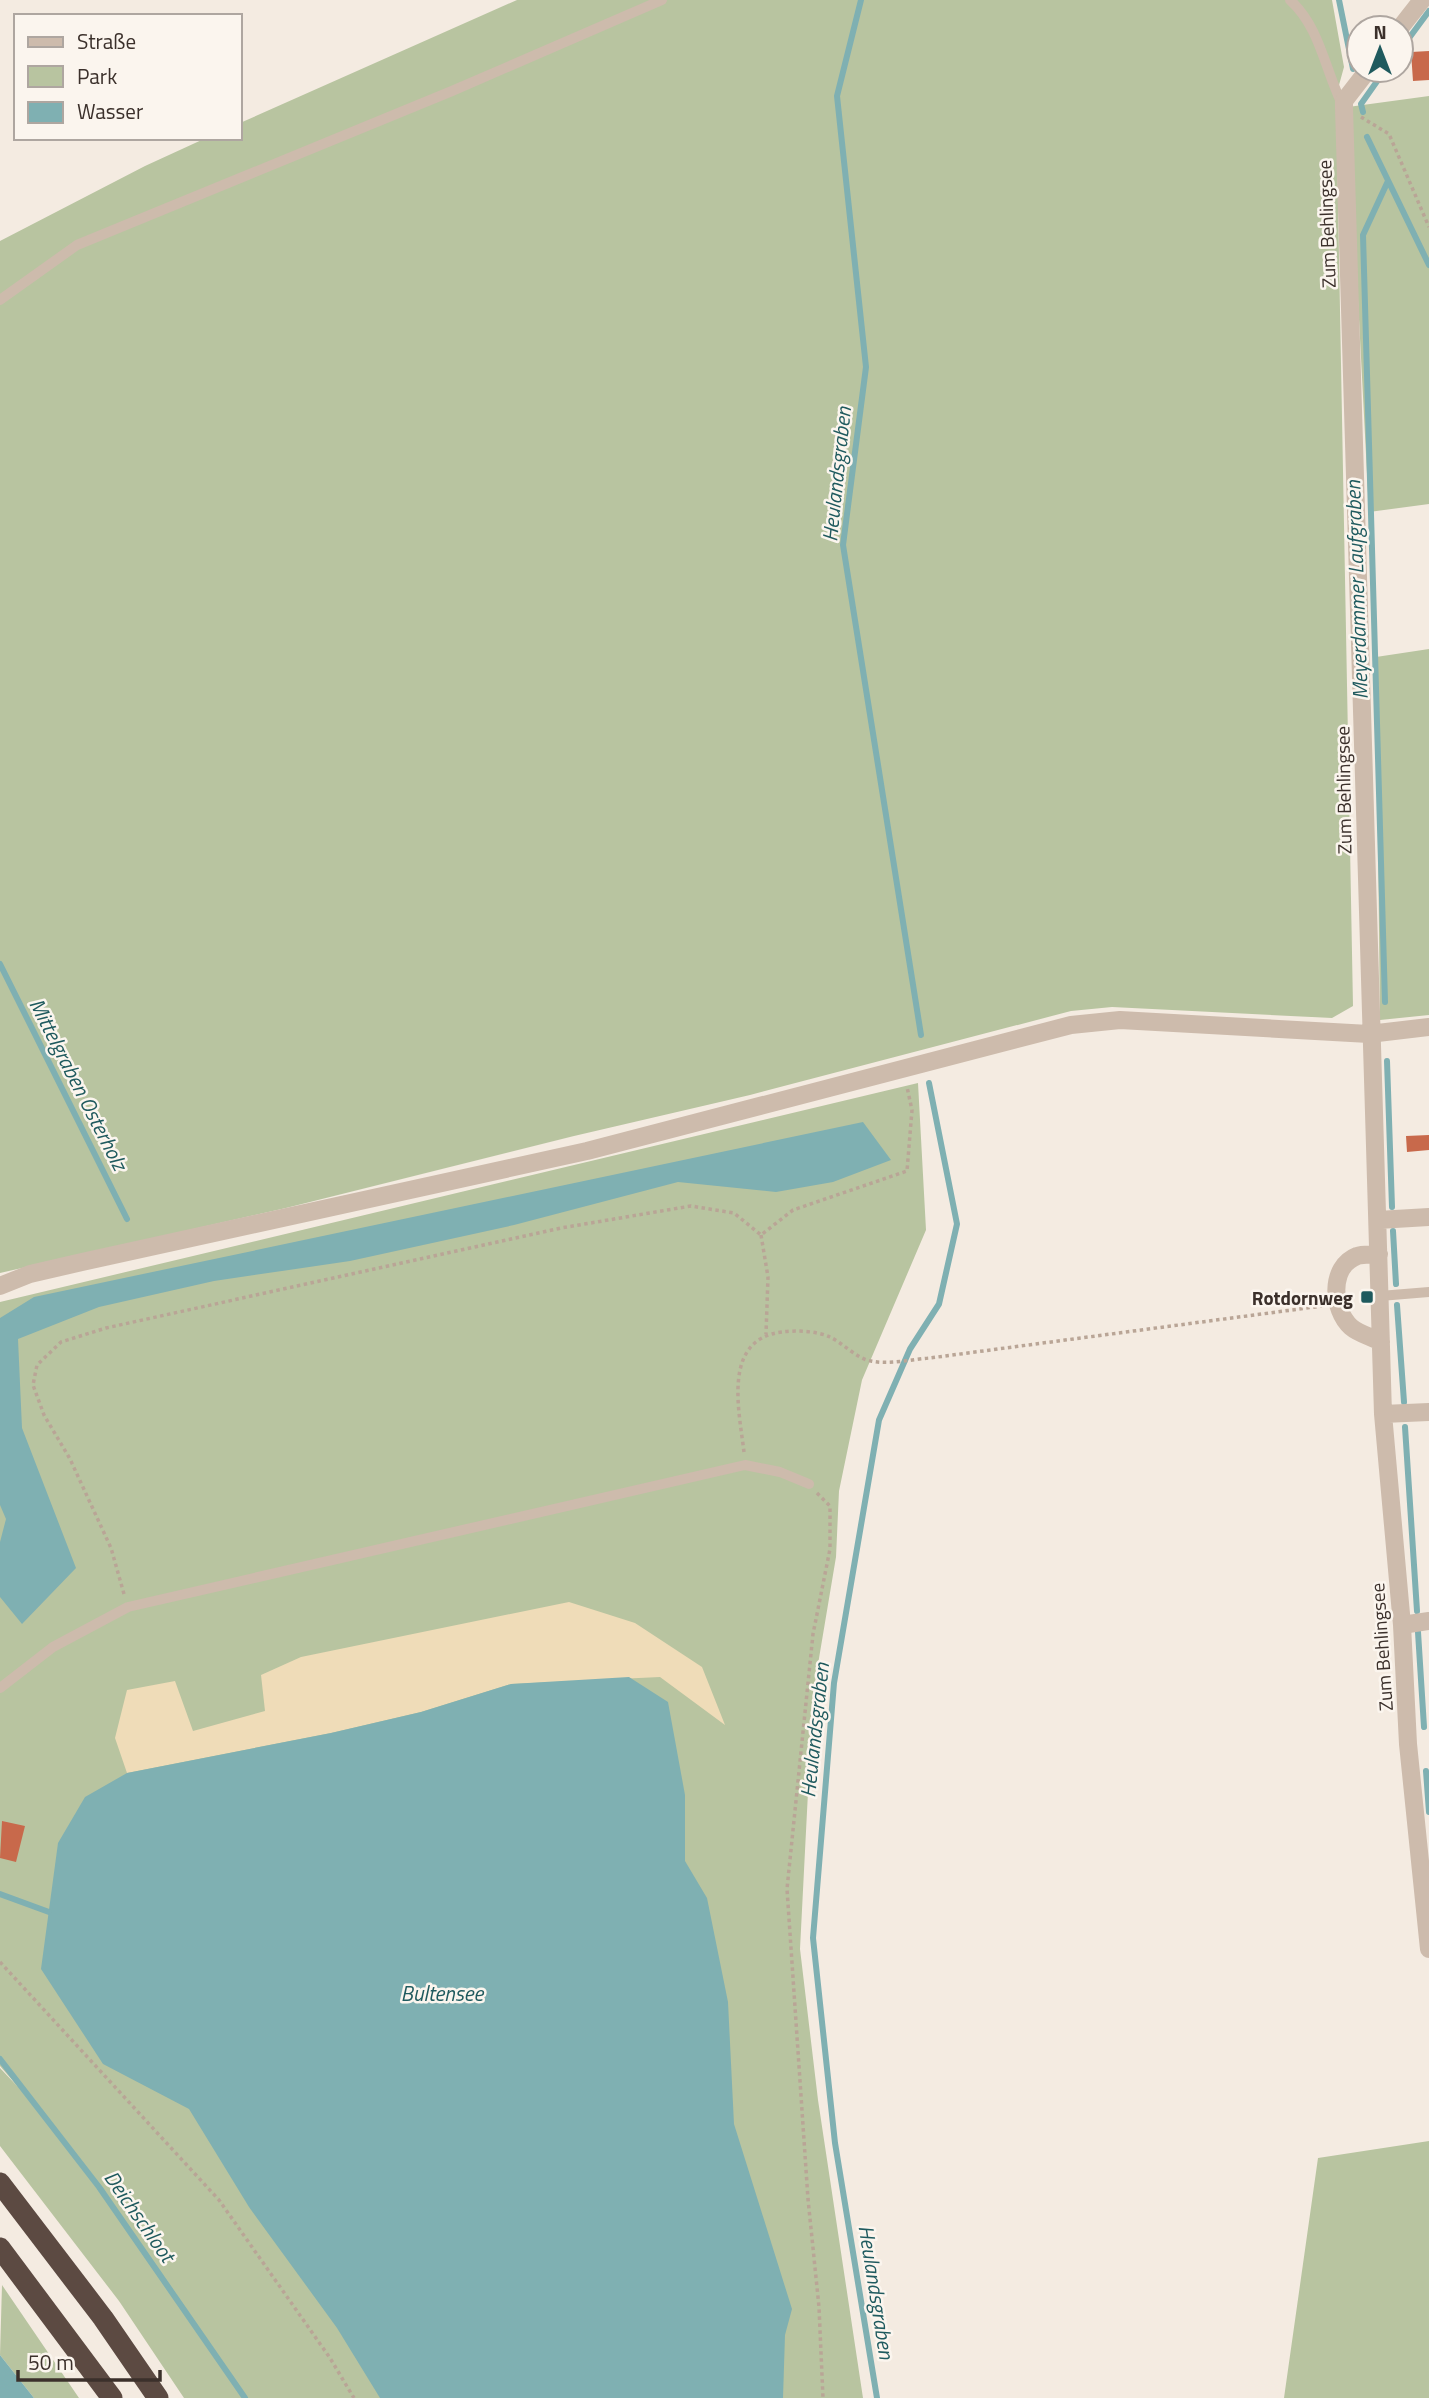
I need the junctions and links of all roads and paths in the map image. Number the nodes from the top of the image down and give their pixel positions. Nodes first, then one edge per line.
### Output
1 (662, 0) edge
2 (1290, 0) edge
3 (1422, 0) edge
4 (1411, 14) edge
5 (1357, 84) edge
6 (1344, 107) junction
7 (1429, 227) edge
8 (0, 300) edge
9 (1429, 1027) edge
10 (1369, 1034) junction
11 (903, 1068) junction
12 (1429, 1217) edge
13 (1378, 1220) junction
14 (761, 1235) junction
15 (1379, 1254) junction
16 (0, 1286) edge
17 (1429, 1292) edge
18 (1380, 1296) junction
19 (1338, 1304) junction
20 (766, 1334) junction
21 (1381, 1342) junction
22 (1429, 1412) edge
23 (1383, 1414) junction
24 (745, 1465) junction
25 (808, 1484) joint
26 (128, 1607) junction
27 (1429, 1621) edge
28 (1402, 1625) junction
29 (0, 1688) edge
30 (1424, 1874) edge
31 (1429, 1949) edge
32 (0, 1962) edge
33 (0, 2183) edge
34 (0, 2248) edge
35 (113, 2398) edge
36 (158, 2398) edge
37 (354, 2398) edge
38 (823, 2398) edge

1 - 8 lane
2 - 6 lane
3 - 4 street
5 - 6 street
6 - 7 path
6 - 10 street, Zum Behlingsee
9 - 10 street
10 - 11 street
10 - 13 street, Zum Behlingsee
11 - 14 path
11 - 16 street
12 - 13 street
13 - 15 street, Zum Behlingsee
14 - 20 path
14 - 26 path
15 - 18 street, Zum Behlingsee
15 - 19 street
17 - 18 lane
18 - 21 street, Zum Behlingsee
19 - 20 path
19 - 21 street
20 - 24 path
21 - 23 street, Zum Behlingsee
22 - 23 street
23 - 28 street, Zum Behlingsee
24 - 25 lane
24 - 26 lane
25 - 38 path
26 - 29 lane
27 - 28 street
28 - 30 street, Zum Behlingsee
30 - 31 street, Zum Behlingsee
32 - 37 path
33 - 36 highway
34 - 35 highway

